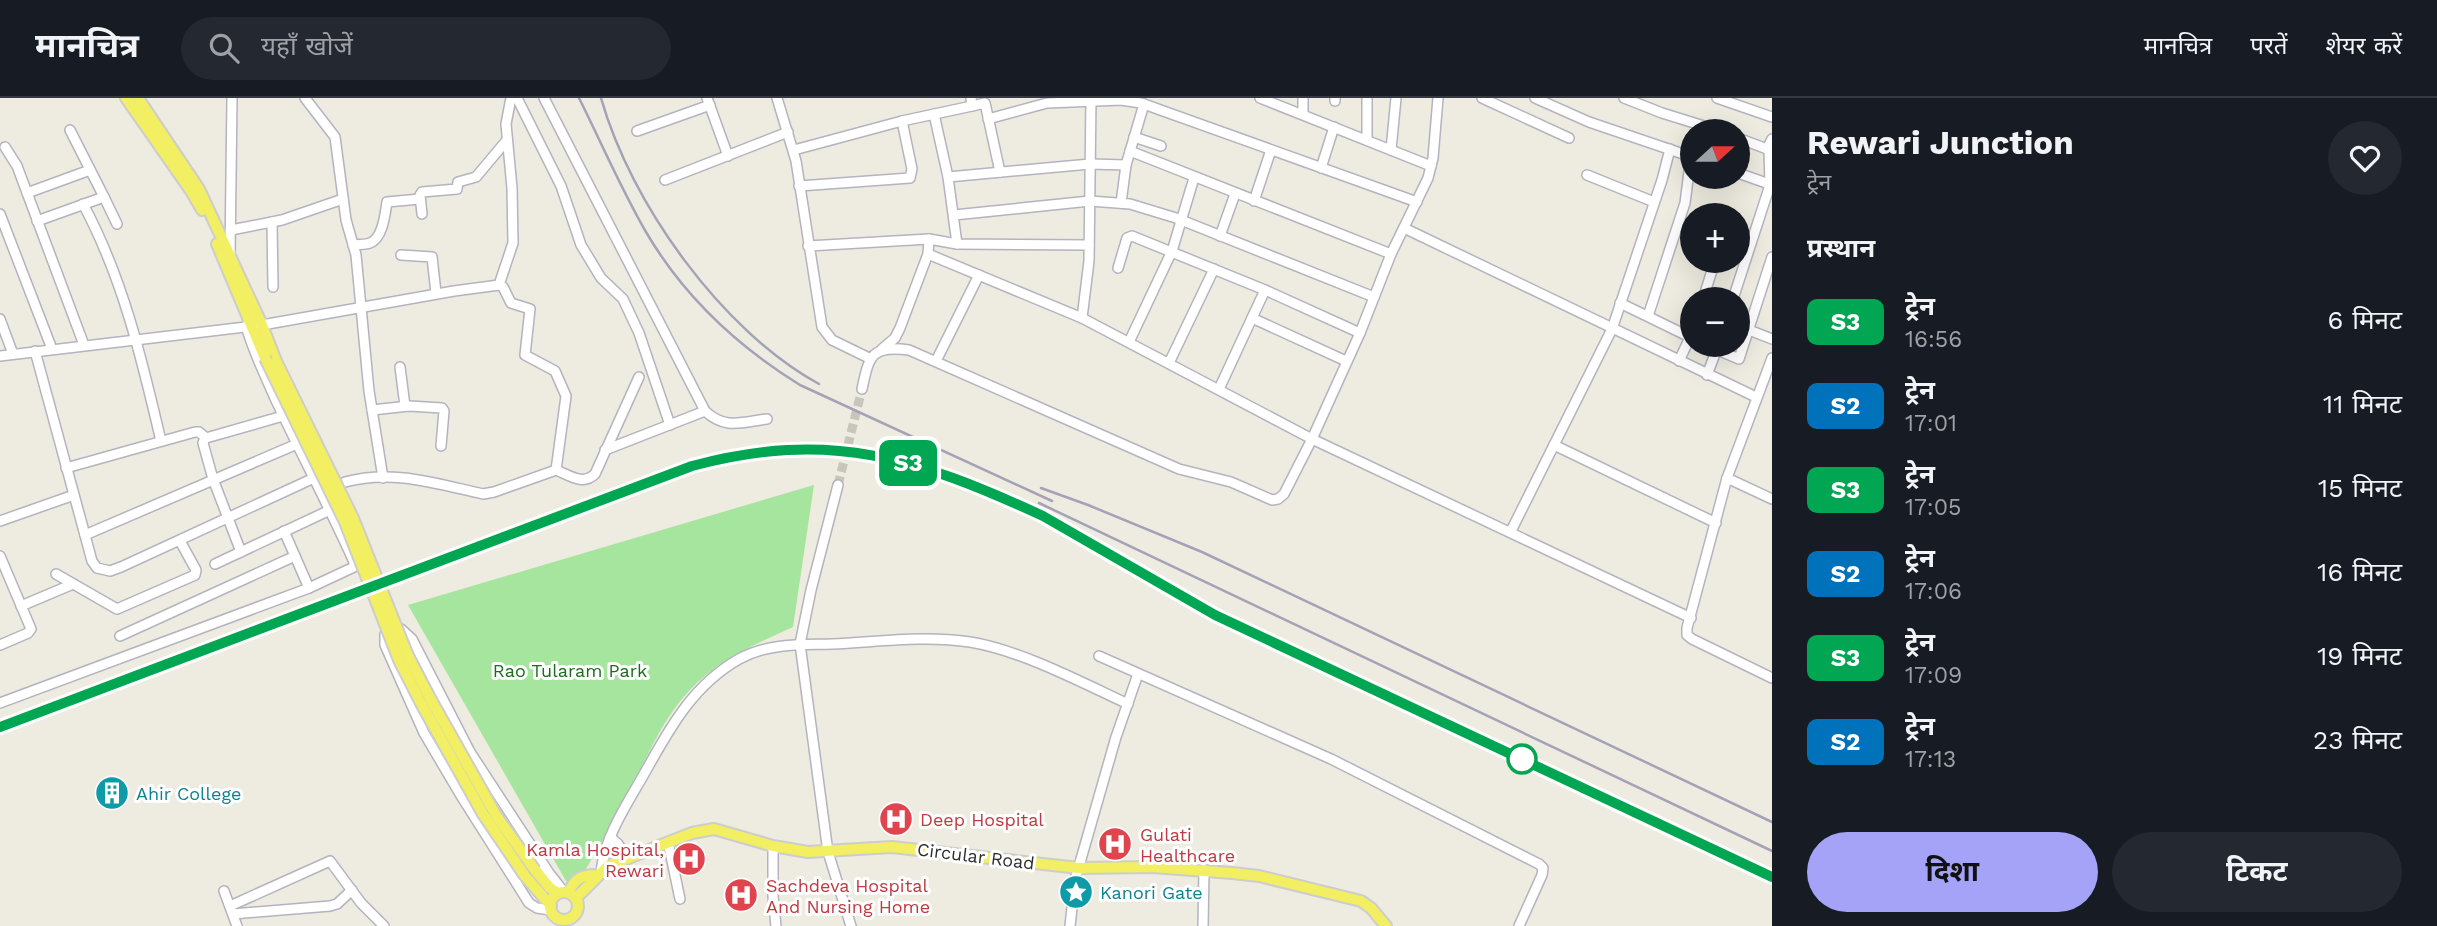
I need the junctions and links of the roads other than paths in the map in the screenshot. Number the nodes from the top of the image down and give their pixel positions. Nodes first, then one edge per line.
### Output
1 (126, 98) edge
2 (138, 98) edge
3 (232, 98) edge
4 (305, 98) edge
5 (511, 98) edge
6 (517, 98) edge
7 (544, 98) edge
8 (777, 98) edge
9 (1017, 98) edge
10 (1260, 98) edge
11 (1303, 98) edge
12 (1367, 98) edge
13 (1396, 98) edge
14 (1438, 98) edge
15 (1482, 98) edge
16 (1535, 98) edge
17 (1624, 98) edge
18 (1717, 98) edge
19 (1091, 99) edge
20 (710, 100) edge
21 (1049, 101) edge
22 (972, 102) edge
23 (1142, 102) edge
24 (1020, 111) junction
25 (934, 114) junction
26 (1303, 114) junction
27 (1772, 117) edge
28 (988, 119) junction
29 (1681, 119) edge
30 (902, 121) junction
31 (1334, 127) junction
32 (70, 130) dead end
33 (637, 131) dead end
34 (788, 132) junction
35 (1134, 137) junction
36 (1569, 138) dead end
37 (507, 139) junction
38 (1772, 139) edge
39 (1367, 140) junction
40 (1750, 142) edge
41 (1161, 146) dead end
42 (5, 147) dead end
43 (1670, 149) junction
44 (1769, 149) junction
45 (794, 150) junction
46 (1270, 150) junction
47 (1391, 150) junction
48 (1130, 151) junction
49 (1680, 153) edge
50 (729, 156) junction
51 (1090, 164) junction
52 (1126, 165) junction
53 (1431, 166) junction
54 (1321, 168) junction
55 (90, 170) junction
56 (1000, 172) junction
57 (1587, 175) dead end
58 (948, 177) junction
59 (1750, 177) edge
60 (1194, 178) junction
61 (665, 180) dead end
62 (1771, 185) edge
63 (799, 186) junction
64 (1687, 189) edge
65 (27, 193) junction
66 (1235, 194) junction
67 (104, 197) junction
68 (343, 199) junction
69 (420, 199) junction
70 (1090, 201) junction
71 (1254, 201) junction
72 (1121, 202) junction
73 (1417, 202) junction
74 (1654, 202) junction
75 (83, 204) junction
76 (0, 214) edge
77 (422, 214) dead end
78 (954, 215) junction
79 (1181, 220) junction
80 (37, 221) junction
81 (272, 222) junction
82 (117, 224) dead end
83 (1404, 228) junction
84 (231, 230) junction
85 (1220, 236) junction
86 (929, 239) junction
87 (957, 244) junction
88 (353, 245) junction
89 (1089, 245) junction
90 (808, 246) junction
91 (1172, 251) junction
92 (928, 254) junction
93 (1391, 254) junction
94 (230, 255) junction
95 (401, 255) dead end
96 (1772, 257) edge
97 (1118, 268) dead end
98 (1214, 269) junction
99 (230, 273) junction
100 (979, 275) junction
101 (499, 285) junction
102 (273, 287) dead end
103 (1737, 287) edge
104 (1265, 290) junction
105 (436, 293) junction
106 (1374, 297) junction
107 (1620, 303) junction
108 (361, 306) junction
109 (1648, 316) junction
110 (1082, 318) junction
111 (1252, 318) junction
112 (0, 319) edge
113 (253, 326) junction
114 (1750, 327) edge
115 (1612, 328) junction
116 (1680, 330) edge
117 (1750, 330) edge
118 (1360, 333) junction
119 (137, 339) junction
120 (1772, 339) edge
121 (1129, 342) junction
122 (84, 345) junction
123 (52, 349) junction
124 (882, 349) junction
125 (35, 351) junction
126 (13, 354) junction
127 (0, 356) edge
128 (1681, 357) edge
129 (1713, 357) edge
130 (869, 358) junction
131 (1772, 358) edge
132 (936, 360) junction
133 (1346, 361) junction
134 (1679, 361) junction
135 (1169, 363) junction
136 (400, 367) dead end
137 (1707, 374) junction
138 (639, 377) dead end
139 (862, 389) tunnel mouth
140 (1219, 389) junction
141 (1756, 397) junction
142 (405, 406) junction
143 (372, 410) junction
144 (705, 411) junction
145 (283, 416) junction
146 (767, 419) dead end
147 (670, 425) junction
148 (205, 438) junction
149 (1312, 439) junction
150 (161, 441) junction
151 (297, 444) junction
152 (1554, 445) junction
153 (441, 446) dead end
154 (606, 450) junction
155 (66, 468) junction
156 (556, 470) junction
157 (314, 478) junction
158 (383, 478) junction
159 (1727, 478) junction
160 (213, 479) junction
161 (345, 482) dead end
162 (838, 485) tunnel mouth
163 (74, 495) junction
164 (1772, 499) edge
165 (330, 510) junction
166 (228, 519) junction
167 (0, 521) edge
168 (1716, 523) junction
169 (284, 531) junction
170 (1510, 531) junction
171 (85, 535) junction
172 (180, 541) junction
173 (241, 552) junction
174 (0, 556) edge
175 (295, 556) junction
176 (215, 564) dead end
177 (3, 572) edge
178 (56, 574) dead end
179 (73, 583) junction
180 (309, 588) junction
181 (21, 606) junction
182 (1691, 618) junction
183 (120, 636) dead end
184 (800, 644) junction
185 (0, 645) edge
186 (1098, 656) dead end
187 (1138, 674) junction
188 (1772, 678) edge
189 (0, 703) edge
190 (1128, 704) junction
191 (610, 837) junction
192 (668, 842) junction
193 (773, 846) junction
194 (828, 852) junction
195 (626, 857) junction
196 (1079, 868) junction
197 (1204, 870) junction
198 (530, 873) junction
199 (599, 874) junction
200 (352, 890) junction
201 (224, 891) dead end
202 (567, 894) junction
203 (680, 899) dead end
204 (231, 910) junction
205 (557, 918) edge
206 (237, 926) edge
207 (384, 926) edge
208 (776, 926) edge
209 (850, 926) edge
210 (1070, 926) edge
211 (1203, 926) edge
212 (1386, 926) edge
213 (1519, 926) edge

1 - 99 main road
2 - 94 main road
3 - 84 street
4 - 68 street
5 - 37 street
6 - 147 street
7 - 144 street
8 - 34 street
9 - 24 street
10 - 26 street
11 - 26 street
12 - 39 street
13 - 47 street
14 - 53 street
15 - 36 street
16 - 43 street
17 - 29 street
18 - 27 street
19 - 21 street
19 - 23 street
19 - 51 street
20 - 33 street
20 - 50 street
21 - 24 street
22 - 25 street
22 - 28 street
23 - 35 street
23 - 46 street
24 - 28 street
25 - 30 street
25 - 58 street
26 - 31 street
28 - 56 street
30 - 45 street
30 - 63 street
31 - 39 street
31 - 54 street
32 - 55 street
34 - 45 street
34 - 50 street
35 - 41 street
35 - 48 street
37 - 69 street
37 - 101 street
38 - 44 street
39 - 47 street
40 - 44 street
42 - 65 street
43 - 49 street
43 - 74 street
44 - 62 street
45 - 63 street
46 - 54 street
46 - 71 street
47 - 53 street
48 - 52 street
48 - 60 street
50 - 61 street
51 - 52 street
51 - 56 street
51 - 70 street
52 - 72 street
53 - 73 street
54 - 73 street
55 - 65 street
55 - 67 street
56 - 58 street
57 - 74 street
58 - 78 street
59 - 62 street
60 - 66 street
60 - 79 street
62 - 103 street
63 - 90 street
64 - 109 street
65 - 80 street
66 - 71 street
66 - 85 street
67 - 75 street
67 - 82 street
68 - 81 street
68 - 88 street
69 - 77 street
69 - 88 street
70 - 72 street
70 - 78 street
70 - 89 street
71 - 93 street
72 - 79 street
73 - 83 street
74 - 107 street
75 - 80 street
75 - 119 street
76 - 123 street
78 - 87 street
79 - 85 street
79 - 91 street
80 - 122 street
81 - 84 street
81 - 102 street
83 - 93 street
83 - 115 street
84 - 94 street
85 - 106 street
86 - 87 street
86 - 90 street
86 - 92 street
87 - 89 street
88 - 108 street
89 - 110 street
90 - 130 street
91 - 97 street
91 - 98 street
91 - 121 street
92 - 100 street
92 - 124 street
93 - 106 street
94 - 99 street
94 - 113 main road
95 - 105 street
96 - 114 street
98 - 104 street
98 - 135 street
99 - 113 main road
100 - 110 street
100 - 132 street
101 - 105 street
101 - 156 street
104 - 111 street
104 - 118 street
105 - 108 street
106 - 118 street
107 - 109 street
107 - 115 street
108 - 113 street
108 - 143 street
109 - 116 street
110 - 121 street
111 - 133 street
111 - 140 street
112 - 126 street
113 - 119 street
113 - 145 street
113 - 198 main road, bridge
113 - 198 main road, bridge
115 - 134 street
115 - 152 street
117 - 120 street
118 - 133 street
119 - 122 street
119 - 150 street
121 - 135 street
122 - 123 street
123 - 125 street
124 - 130 street
124 - 132 street
125 - 126 street
125 - 155 street
126 - 127 street
128 - 134 street
129 - 137 street
130 - 139 street
131 - 141 street
132 - 149 street
133 - 149 street
134 - 137 street
135 - 140 street
136 - 142 street
137 - 141 street
138 - 154 street
140 - 149 street
141 - 159 street
142 - 143 street
142 - 153 street
143 - 158 street
144 - 146 street
144 - 147 street
145 - 148 street
145 - 151 street
147 - 154 street
148 - 150 street
148 - 160 street
149 - 170 street
150 - 155 street
151 - 157 street
151 - 160 street
152 - 168 street
152 - 170 street
154 - 156 street
155 - 163 street
156 - 158 street
157 - 165 street
157 - 166 street
158 - 161 street
159 - 164 street
159 - 168 street
160 - 166 street
160 - 171 street
162 - 184 street
163 - 167 street
163 - 171 street
165 - 169 street
165 - 180 street
166 - 172 street
166 - 173 street
168 - 182 street
169 - 173 street
169 - 175 street
170 - 182 street
171 - 172 street
172 - 179 street
173 - 176 street
174 - 177 street
175 - 180 street
175 - 183 street
177 - 181 street
178 - 179 street
179 - 181 street
180 - 189 street
181 - 185 street
182 - 188 street
184 - 190 street
184 - 191 street
184 - 194 street
186 - 187 street
187 - 190 street
187 - 213 street
190 - 196 street
191 - 195 street
191 - 199 street
192 - 193 main road, Circular Road
192 - 195 main road, Circular Road
192 - 203 street
193 - 194 main road, Circular Road
193 - 208 street
194 - 196 main road, Circular Road
194 - 209 street
195 - 199 main road, Circular Road
196 - 197 main road, Circular Road
196 - 210 street
197 - 211 street
197 - 212 main road, Circular Road
198 - 202 main road
198 - 205 main road
199 - 202 main road, Circular Road
200 - 204 street
200 - 204 street
200 - 207 street
201 - 204 street
202 - 205 main road
202 - 205 main road
202 - 205 street
204 - 206 street

